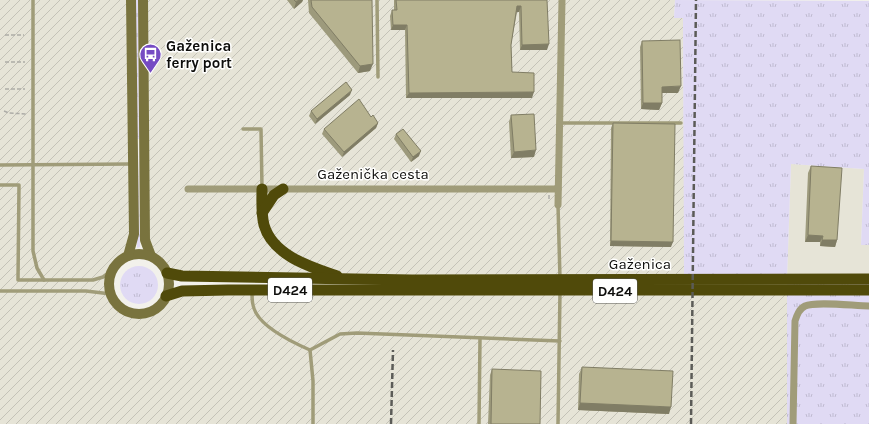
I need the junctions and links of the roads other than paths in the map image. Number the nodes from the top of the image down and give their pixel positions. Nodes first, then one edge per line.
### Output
1 (33, 0) edge
2 (131, 0) edge
3 (144, 0) edge
4 (377, 0) edge
5 (562, 0) edge
6 (378, 77) dead end
7 (559, 123) junction
8 (681, 123) dead end
9 (243, 129) dead end
10 (34, 164) junction
11 (133, 164) junction
12 (0, 165) edge
13 (0, 185) edge
14 (188, 189) dead end
15 (262, 189) junction
16 (283, 189) junction
17 (558, 189) junction
18 (558, 205) joint
19 (262, 213) junction
20 (128, 256) junction
21 (151, 256) junction
22 (111, 271) junction
23 (167, 273) junction
24 (349, 279) junction
25 (869, 279) edge
26 (44, 280) junction
27 (413, 285) junction
28 (252, 290) junction
29 (869, 290) edge
30 (0, 291) edge
31 (111, 294) junction
32 (166, 296) junction
33 (869, 306) edge
34 (480, 338) junction
35 (560, 341) junction
36 (310, 350) junction
37 (313, 424) edge
38 (479, 424) edge
39 (558, 424) edge
40 (793, 424) edge

1 - 10 lane
2 - 11 main road
3 - 21 main road
4 - 6 lane
5 - 7 street
7 - 8 lane
7 - 17 street
9 - 15 lane
10 - 11 lane
10 - 12 lane
10 - 26 lane
11 - 20 main road
13 - 26 lane
14 - 15 street, Gaženička cesta
15 - 16 street, Gaženička cesta
15 - 19 highway
16 - 17 street, Gaženička cesta
16 - 19 highway
17 - 18 street
18 - 35 lane
19 - 24 highway
20 - 21 main road
20 - 22 main road
21 - 23 main road
22 - 26 lane
22 - 31 main road
23 - 24 highway, D424
23 - 32 main road
24 - 27 highway, D424
25 - 27 highway, Gaženica / D424
27 - 28 highway, D424
27 - 29 highway, Gaženica / D424
28 - 32 highway, D424
28 - 36 lane
30 - 31 lane
31 - 32 main road
33 - 40 street
34 - 35 lane
34 - 36 lane
34 - 38 lane
35 - 39 lane
36 - 37 lane

